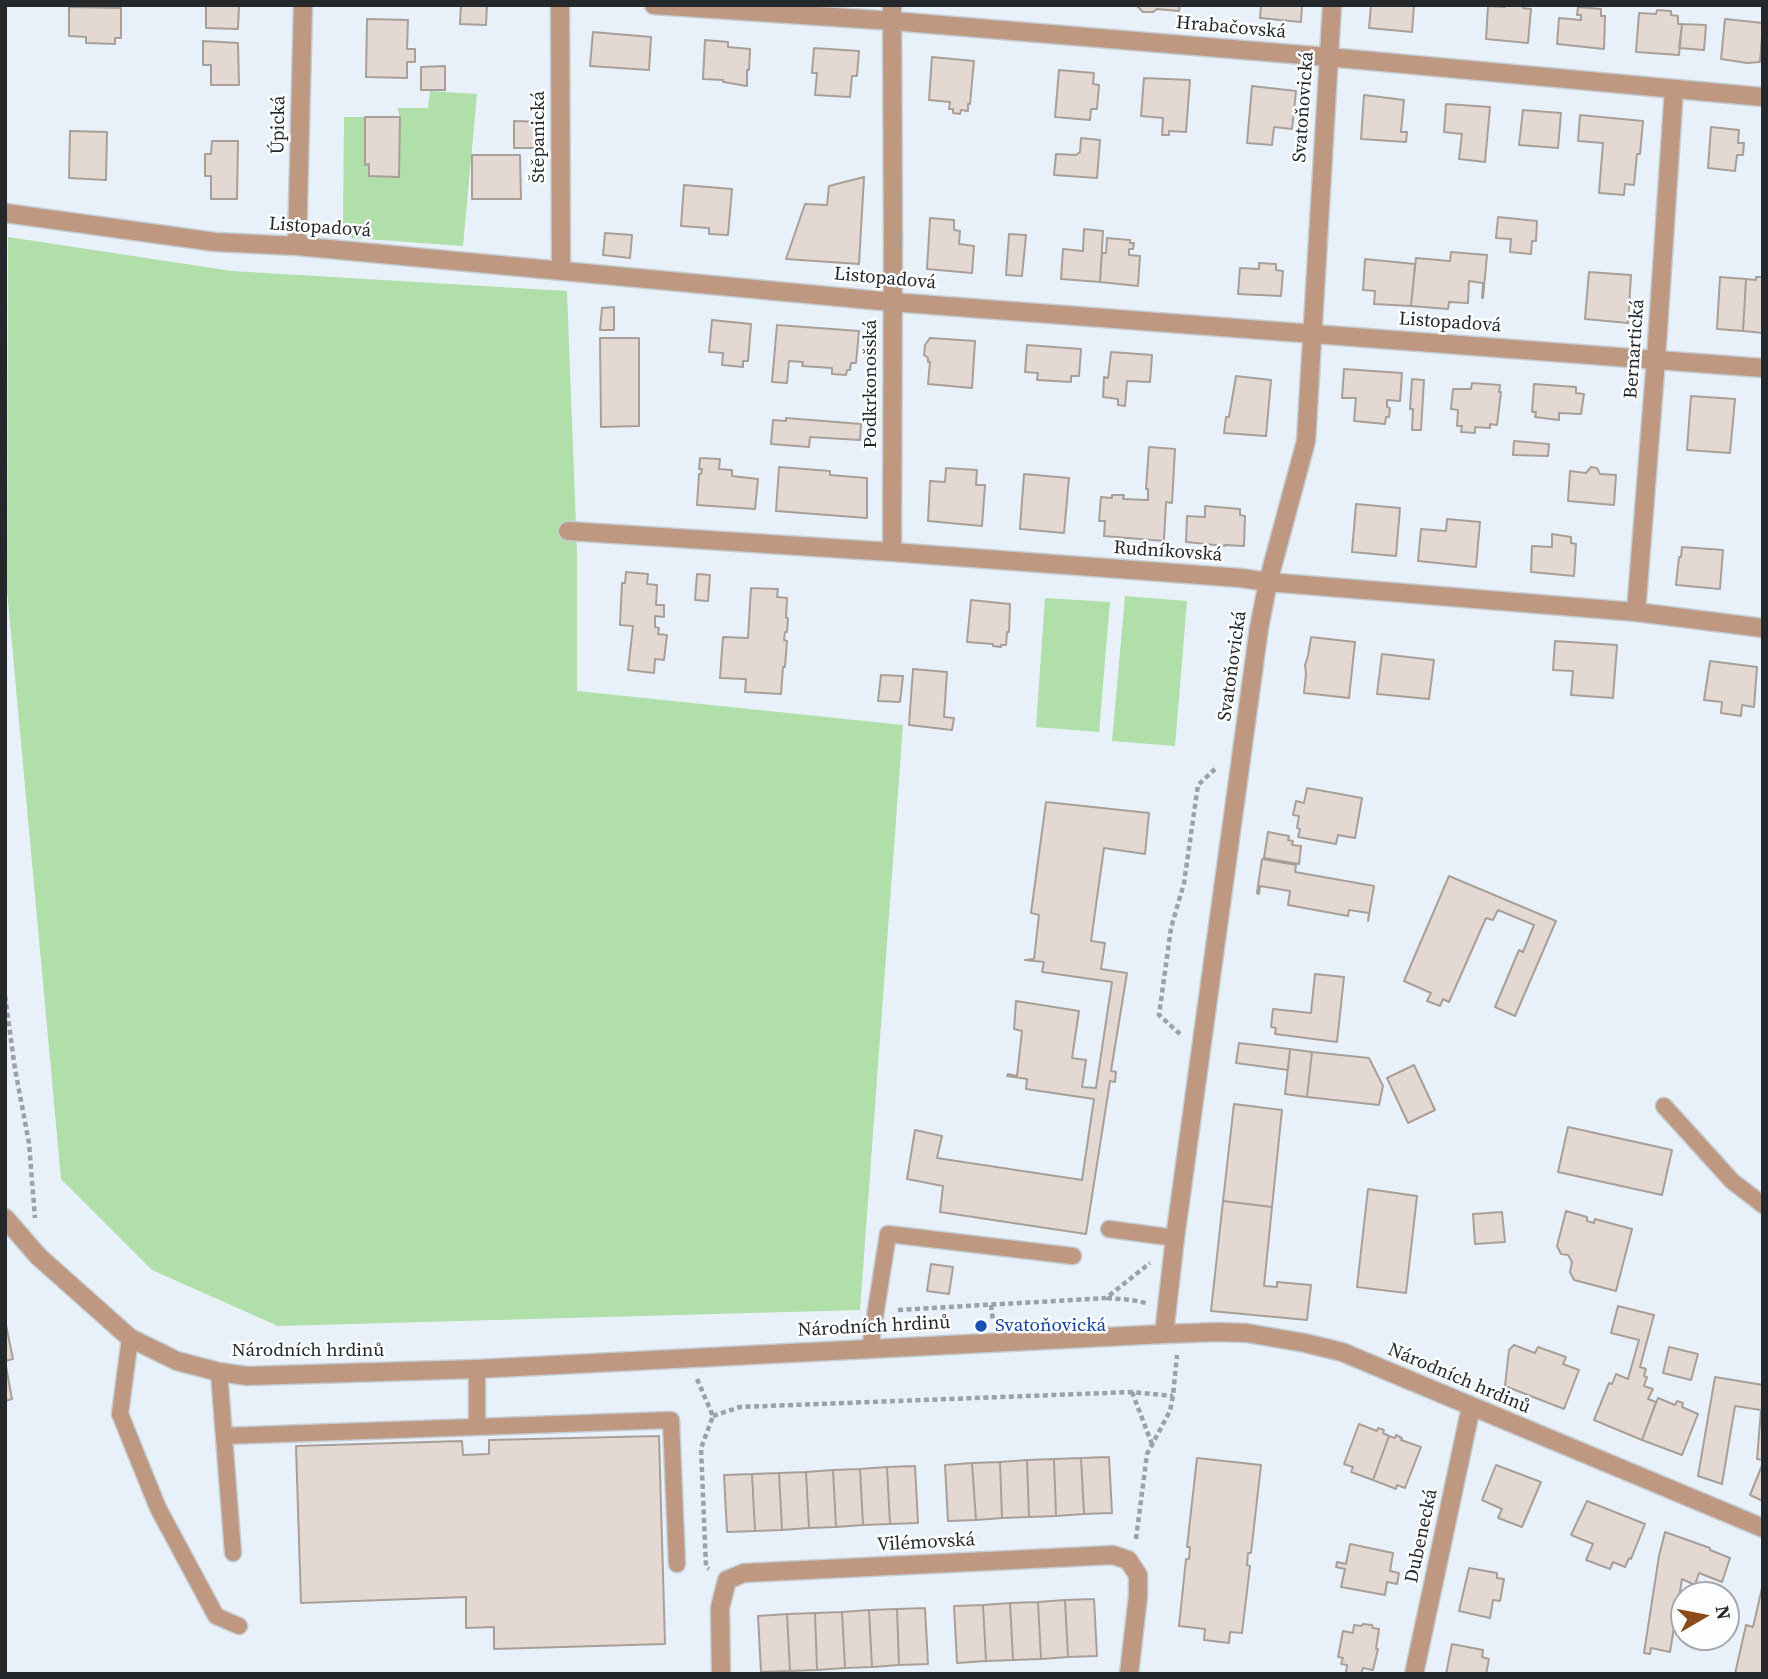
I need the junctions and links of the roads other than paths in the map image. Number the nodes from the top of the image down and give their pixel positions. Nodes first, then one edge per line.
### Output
1 (303, 5) edge
2 (560, 5) edge
3 (654, 5) edge
4 (1332, 5) edge
5 (893, 13) edge
6 (1328, 57) junction
7 (1674, 89) junction
8 (1763, 97) edge
9 (5, 213) edge
10 (296, 246) junction
11 (561, 270) junction
12 (892, 302) junction
13 (1311, 333) junction
14 (1656, 359) junction
15 (1763, 368) edge
16 (568, 531) dead end
17 (892, 552) junction
18 (1268, 582) junction
19 (1636, 612) junction
20 (1763, 628) edge
21 (1664, 1106) dead end
22 (1763, 1205) edge
23 (5, 1218) edge
24 (1110, 1229) dead end
25 (1175, 1238) junction
26 (1073, 1256) dead end
27 (1164, 1334) junction
28 (130, 1338) junction
29 (870, 1348) junction
30 (477, 1369) junction
31 (219, 1372) junction
32 (1471, 1407) junction
33 (477, 1426) junction
34 (224, 1436) junction
35 (1763, 1528) edge
36 (233, 1553) dead end
37 (677, 1564) dead end
38 (239, 1626) dead end
39 (721, 1674) edge
40 (1129, 1674) edge
41 (1414, 1674) edge

1 - 10 street, Úpická
2 - 11 street, Štěpanická
3 - 5 street, Hrabačovská
4 - 6 street, Svatoňovická
5 - 6 street, Hrabačovská
5 - 12 street, Podkrkonošská
6 - 7 street, Hrabačovská
6 - 13 street, Svatoňovická
7 - 8 street, Hrabačovská
7 - 14 street, Bernartická
9 - 10 street, Listopadová
10 - 11 street, Listopadová
11 - 12 street, Listopadová
12 - 13 street, Listopadová
12 - 17 street, Podkrkonošská
13 - 14 street, Listopadová
13 - 18 street, Svatoňovická
14 - 15 street, Listopadová
14 - 19 street, Bernartická
16 - 17 street, Rudníkovská
17 - 18 street, Rudníkovská
18 - 19 street, Rudníkovská
18 - 25 street, Svatoňovická
19 - 20 street, Rudníkovská
21 - 22 lane
23 - 28 street, Národních hrdinů
24 - 25 lane
25 - 27 street, Svatoňovická
26 - 29 lane
27 - 29 street, Národních hrdinů
27 - 32 street, Národních hrdinů
28 - 31 street, Národních hrdinů
28 - 38 lane
29 - 30 street, Národních hrdinů
30 - 31 street, Národních hrdinů
30 - 33 lane
31 - 34 lane
32 - 35 street, Národních hrdinů
32 - 41 street, Dubenecká
33 - 34 lane
33 - 37 lane
34 - 36 lane
39 - 40 street, Vilémovská

